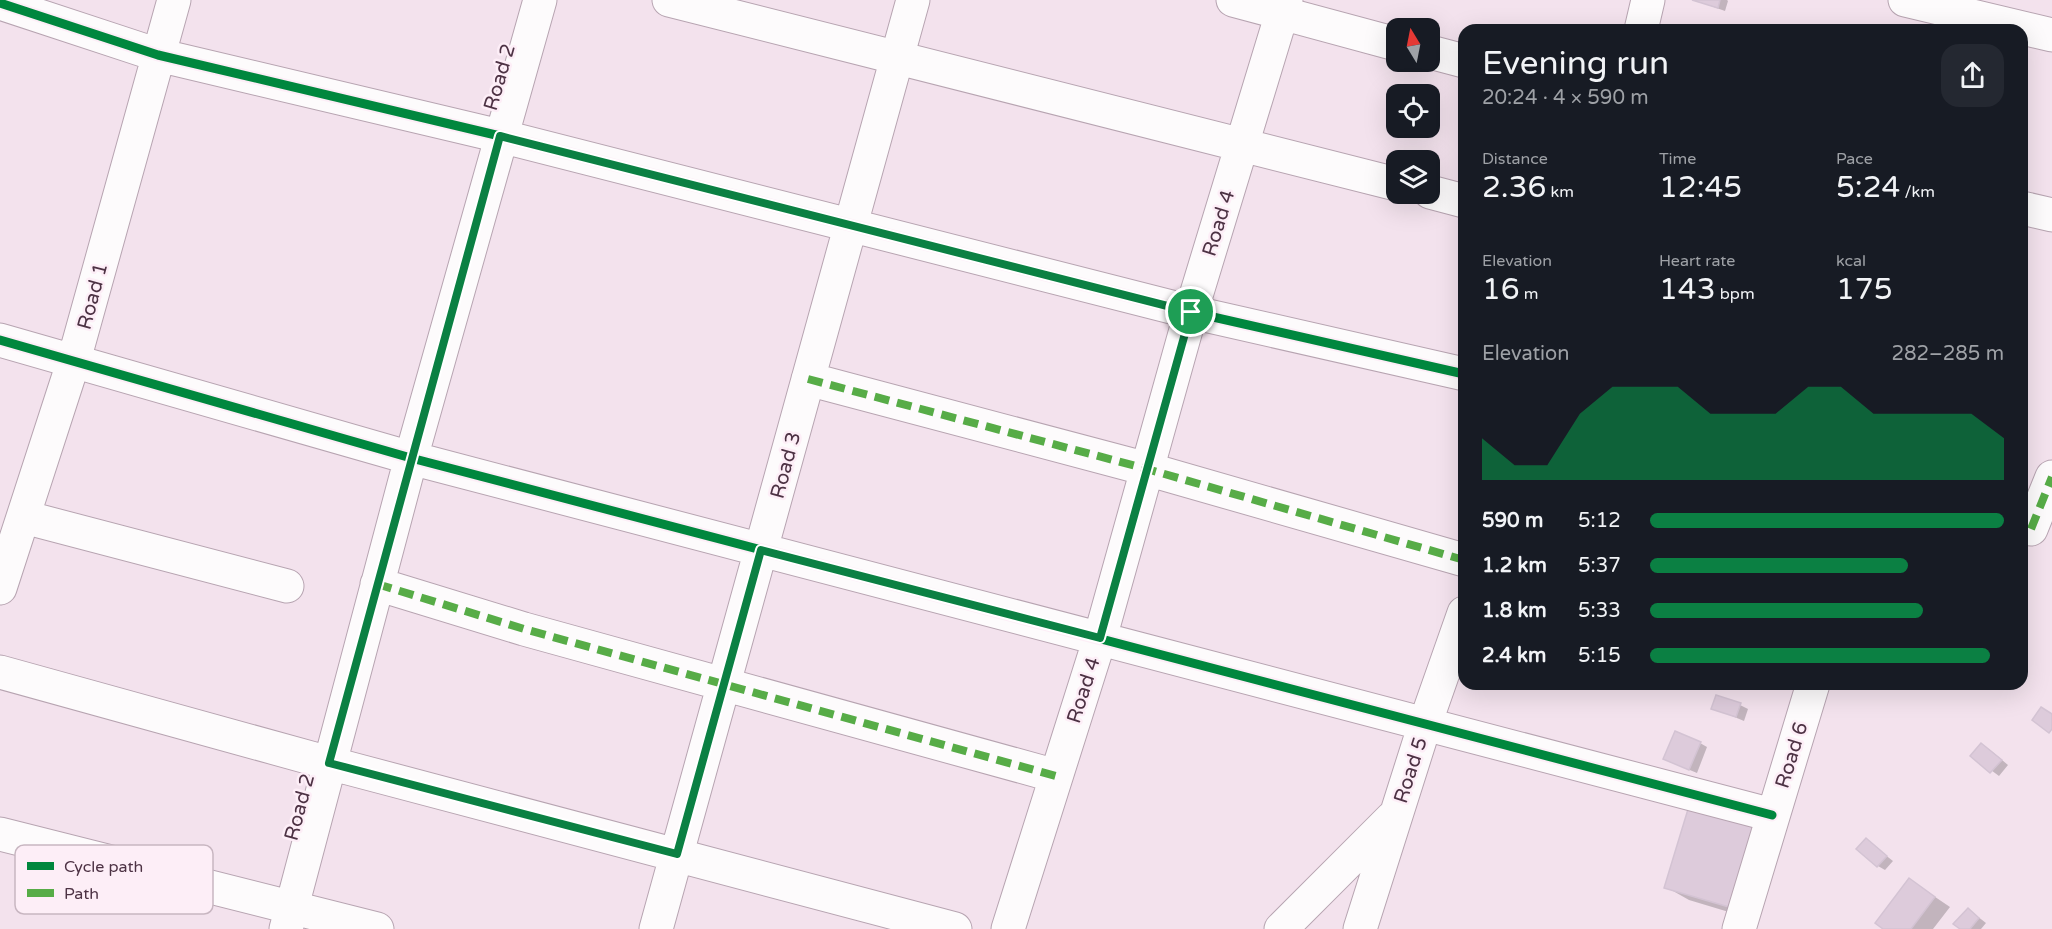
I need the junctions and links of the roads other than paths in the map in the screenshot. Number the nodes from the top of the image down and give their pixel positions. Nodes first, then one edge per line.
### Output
1 (174, 0) edge
2 (540, 0) edge
3 (669, 0) edge
4 (912, 0) edge
5 (1233, 0) edge
6 (1648, 0) edge
7 (1905, 0) edge
8 (0, 3) edge
9 (1284, 7) edge
10 (2003, 18) edge
11 (1642, 24) edge
12 (2020, 24) edge
13 (2028, 27) edge
14 (2052, 35) edge
15 (1386, 41) edge
16 (158, 55) junction
17 (1440, 55) edge
18 (897, 57) junction
19 (1458, 59) edge
20 (500, 136) junction
21 (1241, 146) junction
22 (1386, 182) edge
23 (1440, 195) edge
24 (1458, 199) edge
25 (2028, 209) edge
26 (2052, 215) edge
27 (851, 224) junction
28 (1191, 312) junction
29 (0, 340) edge
30 (74, 360) junction
31 (1458, 373) edge
32 (808, 379) junction
33 (411, 458) junction
34 (1147, 469) junction
35 (2052, 477) edge
36 (24, 517) junction
37 (2035, 530) edge
38 (761, 550) junction
39 (1458, 558) edge
40 (377, 584) junction
41 (287, 585) dead end
42 (0, 588) edge
43 (1458, 630) edge
44 (1100, 638) junction
45 (0, 672) edge
46 (724, 682) junction
47 (1811, 690) edge
48 (1425, 724) junction
49 (329, 763) junction
50 (1056, 776) junction
51 (1396, 814) junction
52 (1772, 816) junction
53 (0, 834) edge
54 (38, 845) edge
55 (677, 854) junction
56 (213, 896) edge
57 (289, 918) edge
58 (377, 929) edge
59 (656, 929) edge
60 (955, 929) edge
61 (1008, 929) edge
62 (1281, 929) edge
63 (1360, 929) edge
64 (1739, 929) edge

1 - 16 street, Road 1
2 - 20 street, Road 2
3 - 18 street
4 - 18 street, Road 3
5 - 9 street
6 - 11 street
7 - 10 street
8 - 16 street
9 - 15 street
9 - 21 street, Road 4
10 - 12 street
13 - 14 street
16 - 20 street
16 - 30 street, Road 1
17 - 19 street
18 - 21 street
18 - 27 street, Road 3
20 - 27 street
20 - 33 street, Road 2
21 - 22 street
21 - 28 street, Road 4
23 - 24 street
25 - 26 street
27 - 28 street
27 - 32 street, Road 3
28 - 31 street
28 - 34 street, Road 4
29 - 30 street
30 - 33 street
30 - 36 street, Road 1
32 - 34 street
32 - 38 street, Road 3
33 - 38 street
33 - 40 street, Road 2
34 - 39 street
34 - 44 street, Road 4
35 - 37 street
36 - 41 street
36 - 42 street, Road 1
38 - 44 street
38 - 46 street, Road 3
40 - 46 street
40 - 49 street, Road 2
43 - 48 street, Road 5
44 - 48 street
44 - 50 street, Road 4
45 - 49 street
46 - 50 street
46 - 55 street, Road 3
47 - 52 street, Road 6
48 - 51 street, Road 5
48 - 52 street
49 - 55 street
49 - 57 street, Road 2
50 - 61 street, Road 4
51 - 62 street
51 - 63 street, Road 5
52 - 64 street, Road 6
53 - 54 street
55 - 59 street, Road 3
55 - 60 street
56 - 57 street
57 - 58 street

